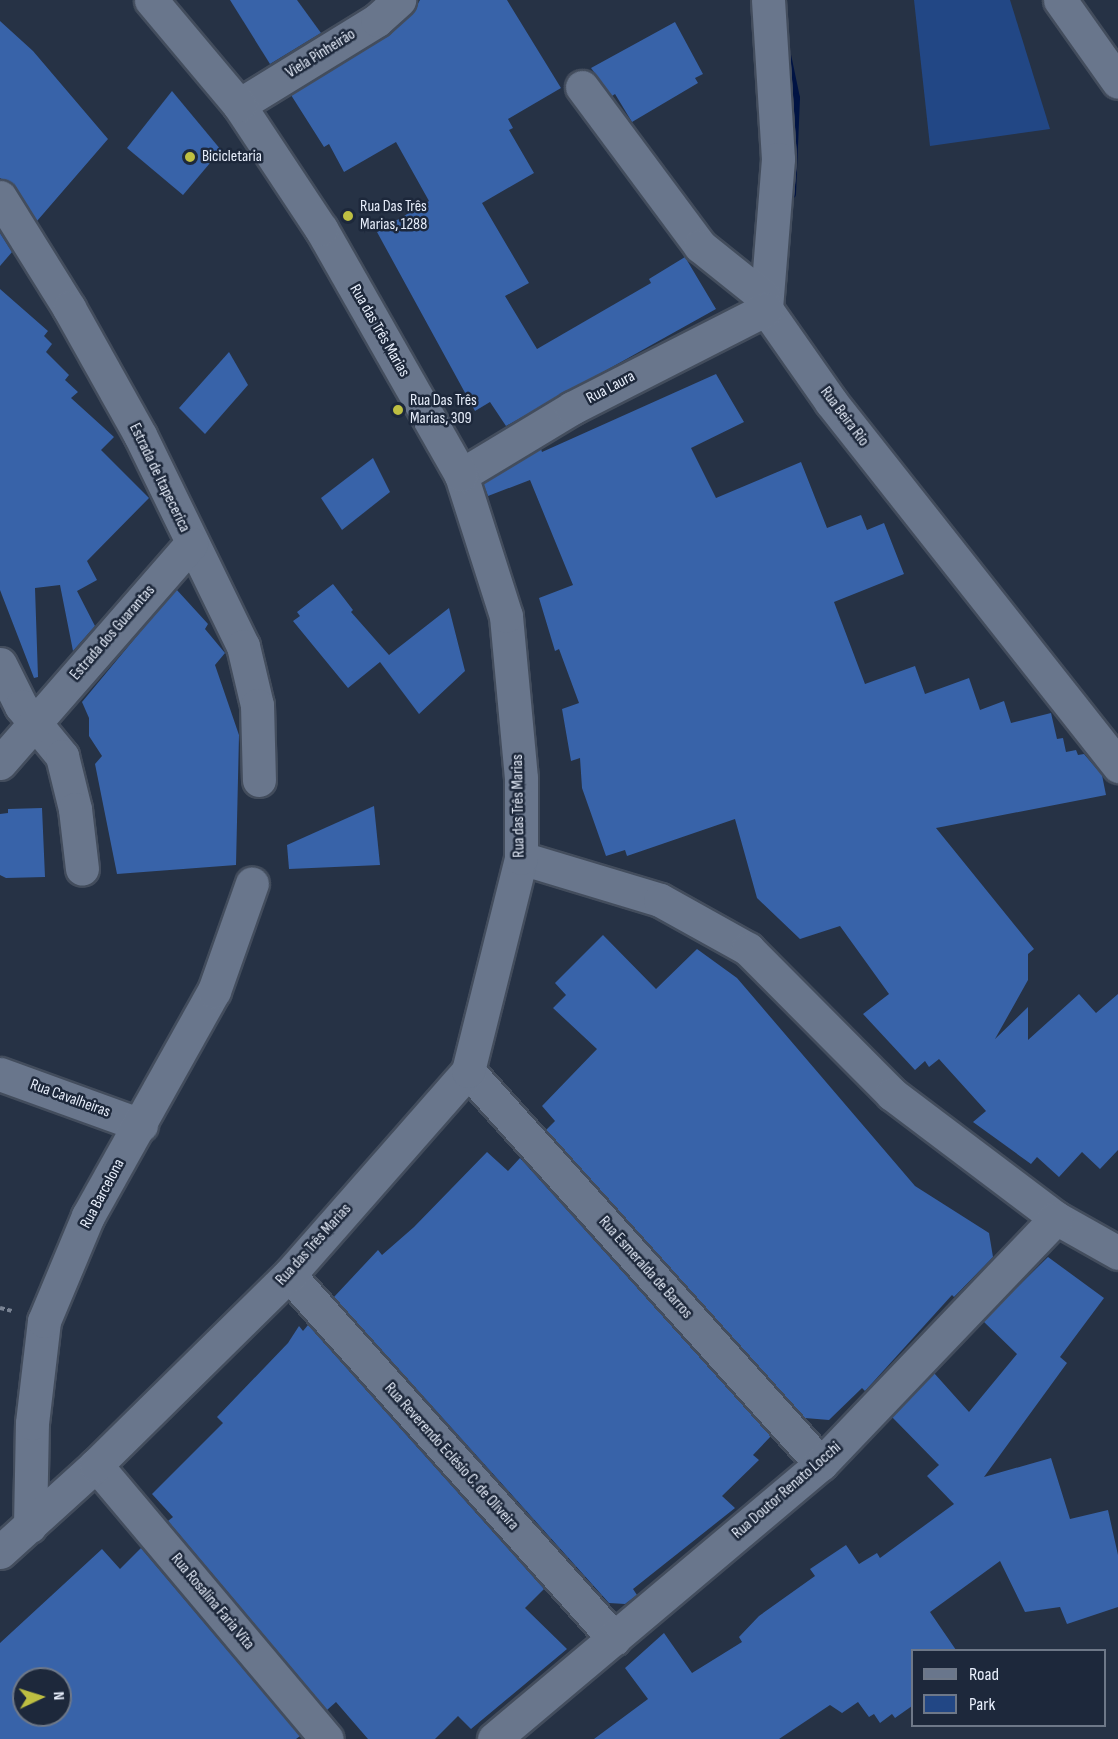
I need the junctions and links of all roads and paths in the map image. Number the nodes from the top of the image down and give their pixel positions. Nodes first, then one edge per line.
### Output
1 (151, 0) edge
2 (399, 0) edge
3 (768, 0) edge
4 (1060, 0) edge
5 (1118, 82) edge
6 (582, 87) dead end
7 (239, 105) junction
8 (0, 197) edge
9 (766, 304) junction
10 (461, 475) junction
11 (191, 544) junction
12 (0, 664) edge
13 (34, 721) junction
14 (0, 763) edge
15 (1118, 766) edge
16 (259, 780) dead end
17 (521, 858) junction
18 (82, 869) dead end
19 (252, 883) dead end
20 (468, 1071) junction
21 (0, 1074) edge
22 (141, 1125) junction
23 (1056, 1218) junction
24 (1115, 1245) edge
25 (289, 1275) junction
26 (821, 1464) junction
27 (96, 1465) junction
28 (30, 1526) junction
29 (0, 1552) edge
30 (614, 1639) junction
31 (327, 1739) edge
32 (494, 1739) edge

1 - 7 street, Rua das Três Marias
2 - 7 street, Viela Pinheirão
3 - 9 street
4 - 5 street
6 - 9 street, Rua Beira Rio
7 - 10 street, Rua das Três Marias
8 - 11 street, Estrada de Itapecerica
9 - 10 street, Rua Laura
9 - 15 street, Rua Beira Rio
10 - 17 street, Rua das Três Marias
11 - 13 street, Estrada dos Guarantas
11 - 16 street, Estrada de Itapecerica
12 - 13 street
13 - 14 street, Estrada dos Guarantas
13 - 18 street
17 - 20 street, Rua das Três Marias
17 - 23 street
19 - 22 street, Rua Barcelona
20 - 25 street, Rua das Três Marias
20 - 26 street, Rua Esmeralda de Barros
21 - 22 street, Rua Cavalheiras
22 - 28 street, Rua Barcelona
23 - 24 street
23 - 26 street, Rua Doutor Renato Locchi
25 - 27 street, Rua das Três Marias
25 - 30 street, Rua Reverendo Eclésio C. de Oliveira
26 - 30 street, Rua Doutor Renato Locchi
27 - 28 street, Rua das Três Marias
27 - 31 street, Rua Rosalina Faria Vita
28 - 29 street, Rua das Três Marias
30 - 32 street, Rua Doutor Renato Locchi

